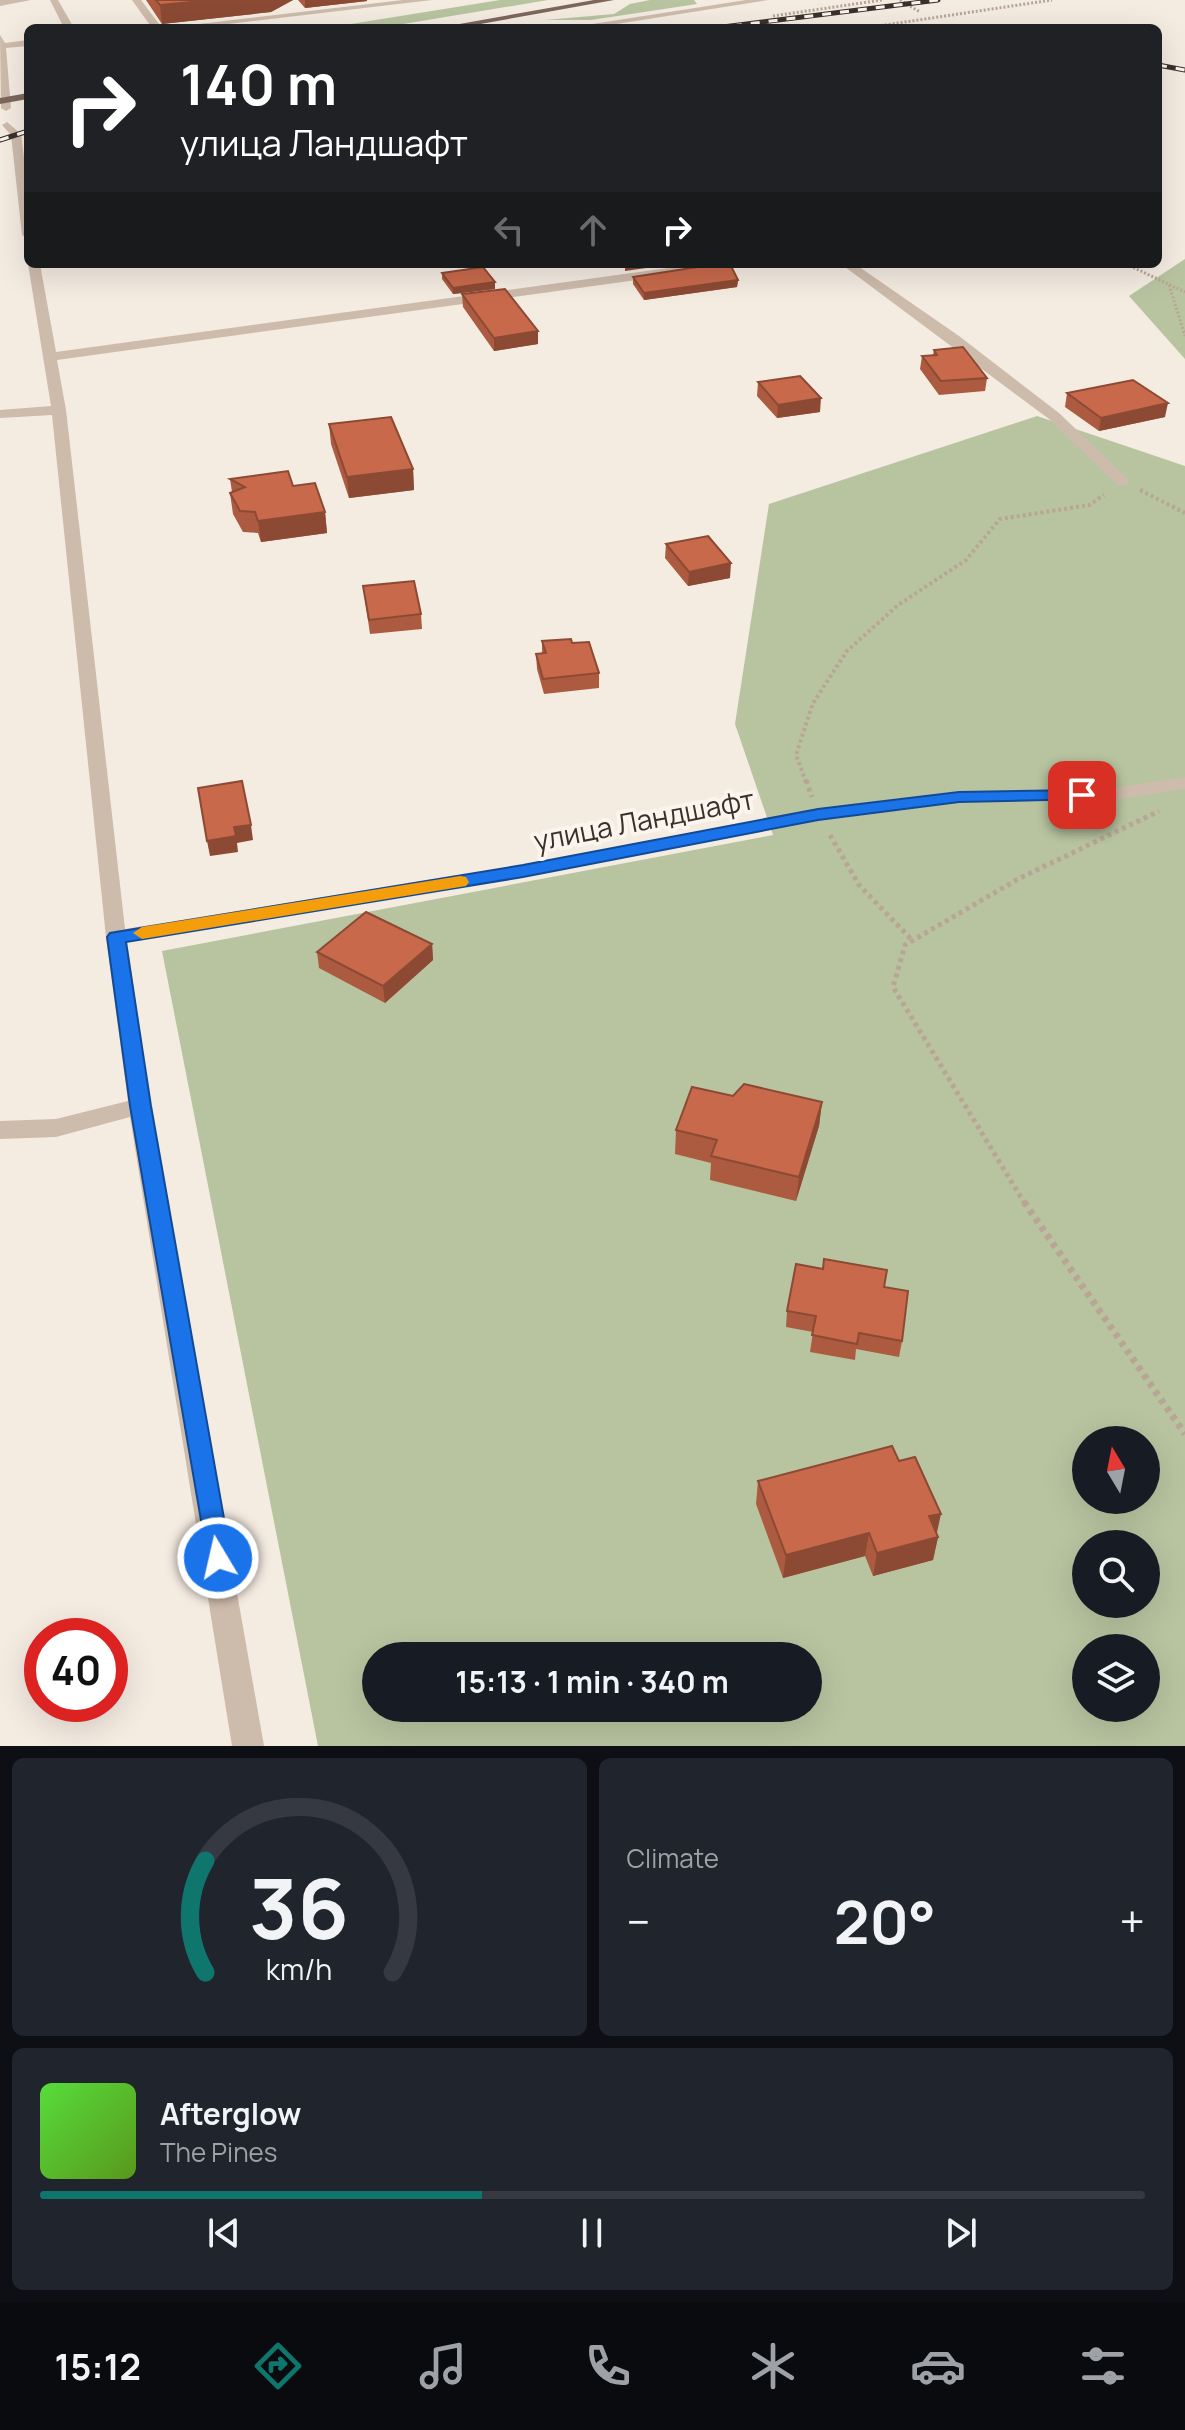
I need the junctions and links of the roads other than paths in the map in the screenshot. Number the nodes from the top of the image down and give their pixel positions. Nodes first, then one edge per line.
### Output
1 (27, 0) edge
2 (54, 0) edge
3 (136, 0) edge
4 (428, 0) edge
5 (610, 0) edge
6 (764, 0) edge
7 (781, 0) edge
8 (397, 2) edge
9 (0, 3) edge
10 (737, 6) junction
11 (67, 24) edge
12 (154, 24) edge
13 (204, 24) edge
14 (466, 24) edge
15 (602, 24) edge
16 (1, 42) edge
17 (24, 43) edge
18 (2, 61) edge
19 (24, 97) edge
20 (3, 104) edge
21 (24, 108) edge
22 (8, 124) edge
23 (22, 143) edge
24 (24, 216) edge
25 (35, 268) edge
26 (695, 268) edge
27 (853, 268) edge
28 (52, 357) junction
29 (59, 410) junction
30 (0, 414) edge
31 (1123, 482) road end
32 (1185, 783) edge
33 (116, 937) junction
34 (140, 1106) junction
35 (0, 1130) edge
36 (248, 1746) edge

1 - 9 street
2 - 11 street
3 - 12 street
4 - 8 street
5 - 14 main road
6 - 10 street
7 - 10 street
8 - 13 street
10 - 15 street
16 - 17 street
16 - 18 street
18 - 20 street
19 - 20 main road
20 - 21 street
22 - 23 street
23 - 24 street
25 - 28 street
26 - 28 street
27 - 31 street
28 - 29 street
29 - 30 street
29 - 33 street
32 - 33 street, улица Ландшафт
33 - 34 street
34 - 35 street
34 - 36 street

